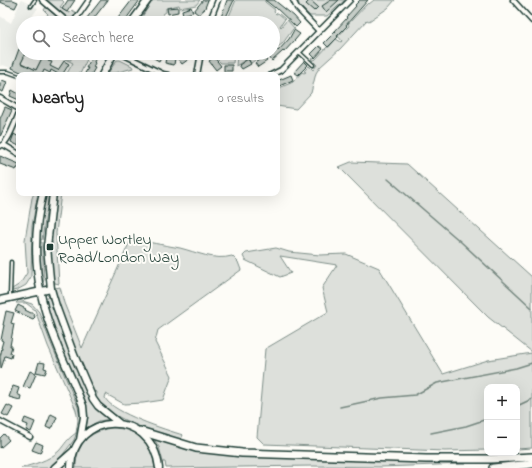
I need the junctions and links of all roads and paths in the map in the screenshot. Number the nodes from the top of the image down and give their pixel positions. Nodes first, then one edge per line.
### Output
1 (35, 0) edge
2 (42, 0) edge
3 (89, 0) edge
4 (148, 0) edge
5 (218, 0) edge
6 (294, 0) edge
7 (350, 0) edge
8 (513, 0) edge
9 (31, 6) dead end
10 (61, 16) edge
11 (78, 16) edge
12 (136, 16) edge
13 (212, 16) edge
14 (532, 20) edge
15 (319, 30) junction
16 (299, 52) junction
17 (110, 60) edge
18 (134, 60) edge
19 (200, 60) edge
20 (313, 65) dead end
21 (0, 72) edge
22 (104, 72) edge
23 (159, 72) edge
24 (198, 72) edge
25 (277, 72) edge
26 (16, 75) edge
27 (0, 98) edge
28 (16, 107) edge
29 (16, 119) edge
30 (2, 146) edge
31 (16, 153) edge
32 (41, 196) edge
33 (53, 196) edge
34 (11, 262) dead end
35 (52, 289) junction
36 (39, 292) junction
37 (10, 298) junction
38 (0, 300) edge
39 (0, 421) edge
40 (120, 424) junction
41 (140, 431) junction
42 (30, 437) dead end
43 (80, 440) junction
44 (73, 452) junction
45 (532, 456) edge
46 (532, 464) edge
47 (55, 468) edge
48 (70, 468) edge
49 (159, 468) edge
50 (493, 468) edge

1 - 9 lane
2 - 10 street
3 - 11 street
4 - 12 main road
5 - 13 street
6 - 15 street
7 - 15 street
8 - 14 street
15 - 16 street
16 - 20 lane
16 - 25 street
17 - 22 main road
18 - 23 street
19 - 24 street
21 - 26 lane
27 - 28 street
29 - 30 street
30 - 31 street
32 - 36 main road
33 - 35 main road
34 - 37 lane
35 - 36 main road
35 - 40 main road
36 - 37 main road
36 - 43 main road
37 - 38 main road
39 - 42 street
40 - 41 main road
40 - 43 main road
41 - 45 highway
41 - 49 main road
43 - 44 main road
44 - 47 highway
44 - 48 main road
46 - 50 highway

